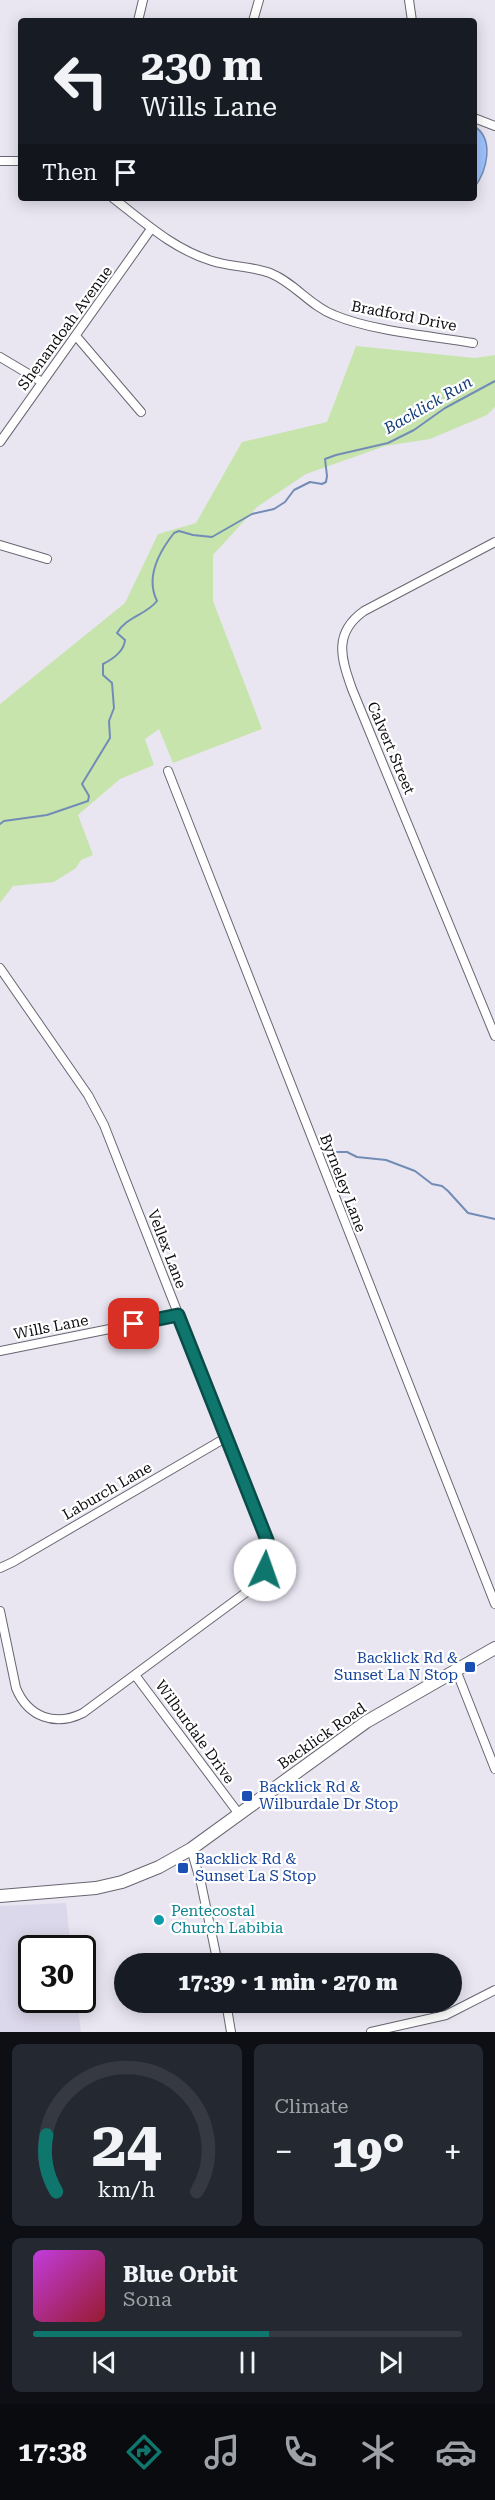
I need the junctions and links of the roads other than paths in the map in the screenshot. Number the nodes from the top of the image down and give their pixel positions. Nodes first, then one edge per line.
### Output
1 (144, 0) edge
2 (259, 0) edge
3 (409, 0) edge
4 (139, 18) edge
5 (254, 18) edge
6 (412, 18) edge
7 (477, 119) edge
8 (495, 126) edge
9 (0, 161) edge
10 (18, 161) edge
11 (117, 201) edge
12 (151, 229) junction
13 (76, 336) junction
14 (472, 343) dead end
15 (0, 357) edge
16 (42, 382) junction
17 (141, 412) dead end
18 (0, 442) edge
19 (495, 542) edge
20 (0, 545) edge
21 (47, 559) dead end
22 (168, 771) dead end
23 (0, 968) edge
24 (495, 1036) edge
25 (178, 1315) junction
26 (0, 1351) edge
27 (226, 1437) junction
28 (0, 1568) edge
29 (495, 1604) edge
30 (0, 1611) edge
31 (495, 1648) edge
32 (456, 1670) junction
33 (135, 1675) junction
34 (495, 1769) edge
35 (238, 1814) junction
36 (191, 1849) junction
37 (0, 1896) edge
38 (216, 1953) edge
39 (495, 1990) edge
40 (228, 2013) edge
41 (231, 2032) edge
42 (371, 2032) edge

1 - 4 street
2 - 5 street
3 - 6 street
7 - 8 street
9 - 10 street
11 - 12 street, Bradford Drive
12 - 13 street, Shenandoah Avenue
12 - 14 street, Bradford Drive
13 - 16 street, Shenandoah Avenue
13 - 17 street
15 - 16 street
16 - 18 street, Shenandoah Avenue
19 - 24 street, Calvert Street
20 - 21 street
22 - 29 street, Byrneley Lane
23 - 25 street, Vellex Lane
25 - 26 street, Wills Lane
25 - 27 street, Vellex Lane
27 - 28 street, Laburch Lane
27 - 33 street, Vellex Lane
30 - 33 street, Wilburdale Drive
31 - 32 main road, Backlick Road
32 - 34 street
32 - 35 main road, Backlick Road
33 - 35 street, Wilburdale Drive
35 - 36 main road, Backlick Road
36 - 37 main road, Backlick Road
36 - 38 street
39 - 42 street
40 - 41 street

